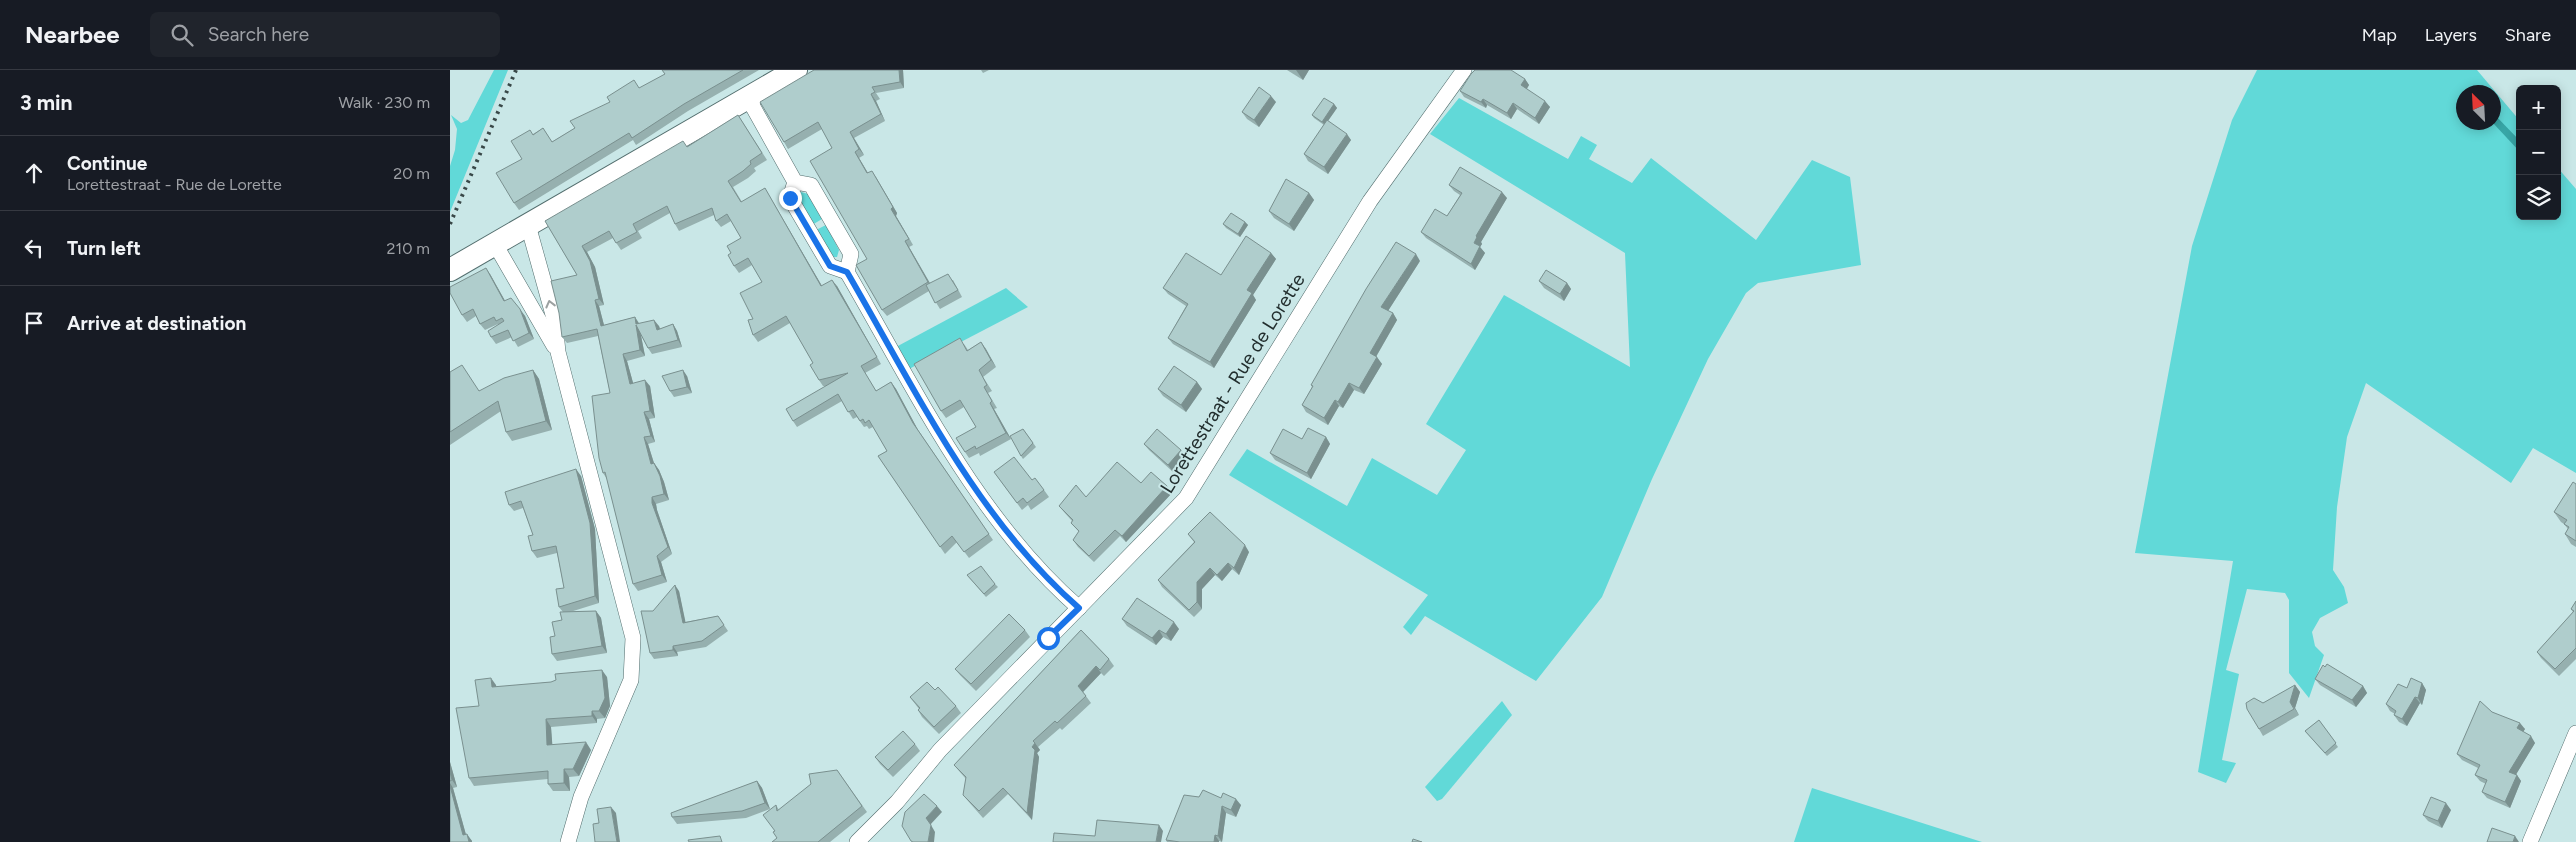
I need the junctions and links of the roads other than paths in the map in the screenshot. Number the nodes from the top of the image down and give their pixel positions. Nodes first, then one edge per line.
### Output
1 (796, 70) edge
2 (1464, 70) edge
3 (748, 98) junction
4 (795, 182) junction
5 (528, 225) junction
6 (495, 244) junction
7 (450, 270) edge
8 (541, 270) junction
9 (847, 272) junction
10 (519, 282) junction
11 (558, 352) junction
12 (1079, 608) junction
13 (2576, 733) edge
14 (568, 842) edge
15 (857, 842) edge
16 (2530, 842) edge

1 - 3 main road
2 - 12 street, Lorettestraat - Rue de Lorette
3 - 4 street
3 - 5 main road
4 - 9 street
4 - 9 street
5 - 6 main road
5 - 8 street
6 - 7 main road
6 - 10 street
8 - 10 street
11 -> 8 street
9 - 12 street
10 - 11 street
11 - 14 street
12 - 15 street, Lorettestraat - Rue de Lorette
13 - 16 street

